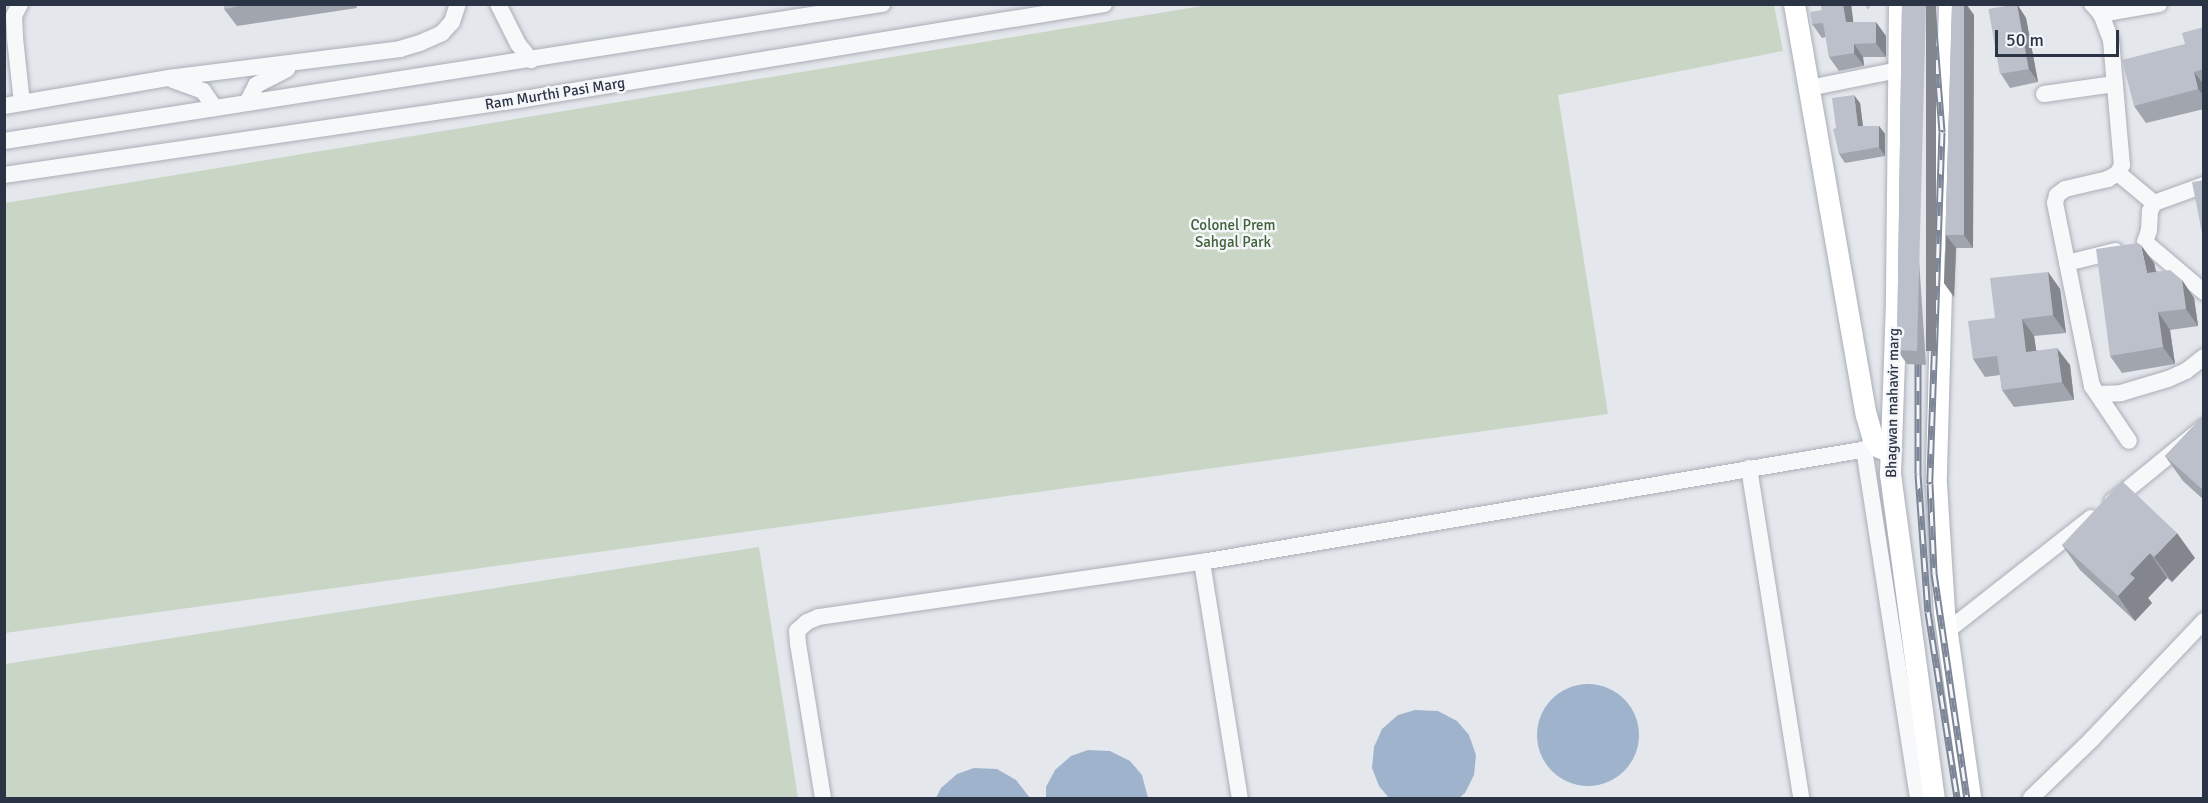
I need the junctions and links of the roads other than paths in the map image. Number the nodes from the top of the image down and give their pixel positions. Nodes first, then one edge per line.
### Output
1 (20, 4) edge
2 (458, 4) edge
3 (498, 4) edge
4 (882, 4) edge
5 (1104, 4) edge
6 (1794, 4) edge
7 (1899, 4) edge
8 (1949, 4) edge
9 (2159, 4) edge
10 (1077, 7) edge
11 (2097, 9) edge
12 (531, 60) junction
13 (298, 63) junction
14 (1898, 70) junction
15 (168, 78) junction
16 (2114, 84) junction
17 (1809, 88) junction
18 (2044, 94) dead end
19 (22, 103) junction
20 (247, 103) junction
21 (4, 106) edge
22 (215, 108) junction
23 (4, 141) edge
24 (2118, 173) junction
25 (4, 175) edge
26 (2204, 185) edge
27 (2154, 203) junction
28 (2145, 242) junction
29 (2067, 263) junction
30 (2204, 292) edge
31 (2204, 357) edge
32 (2098, 394) junction
33 (2204, 427) edge
34 (2129, 441) dead end
35 (1878, 450) junction
36 (1749, 468) junction
37 (1202, 562) junction
38 (2204, 621) edge
39 (1947, 631) junction
40 (823, 798) edge
41 (1240, 798) edge
42 (1801, 798) edge
43 (1918, 798) edge
44 (1934, 798) edge
45 (1970, 798) edge
46 (2031, 798) edge

1 - 19 street
2 - 13 street
3 - 12 street
4 - 12 street
5 - 10 street, Ram Murthi Pasi Marg
6 - 17 main road
7 - 14 main road, Bhagwan mahavir marg
8 - 39 main road
9 - 11 street
10 - 25 street, Ram Murthi Pasi Marg
11 - 16 street
12 - 20 street
13 - 15 street
13 - 20 street
14 - 17 street
14 - 35 main road, Bhagwan mahavir marg
15 - 19 street
15 - 22 street
16 - 18 street
16 - 24 street
17 - 35 main road
19 - 21 street
20 - 22 street
22 - 23 street
24 - 27 street
24 - 29 street
26 - 27 street
27 - 28 street
28 - 29 street
28 - 30 street
29 - 32 street
31 - 32 street
32 - 34 street
33 - 39 street
35 - 36 street
35 - 43 street
35 - 44 main road, Bhagwan mahavir marg
36 - 37 street
36 - 42 street
37 - 40 street
37 - 41 street
38 - 46 street
39 - 45 main road

